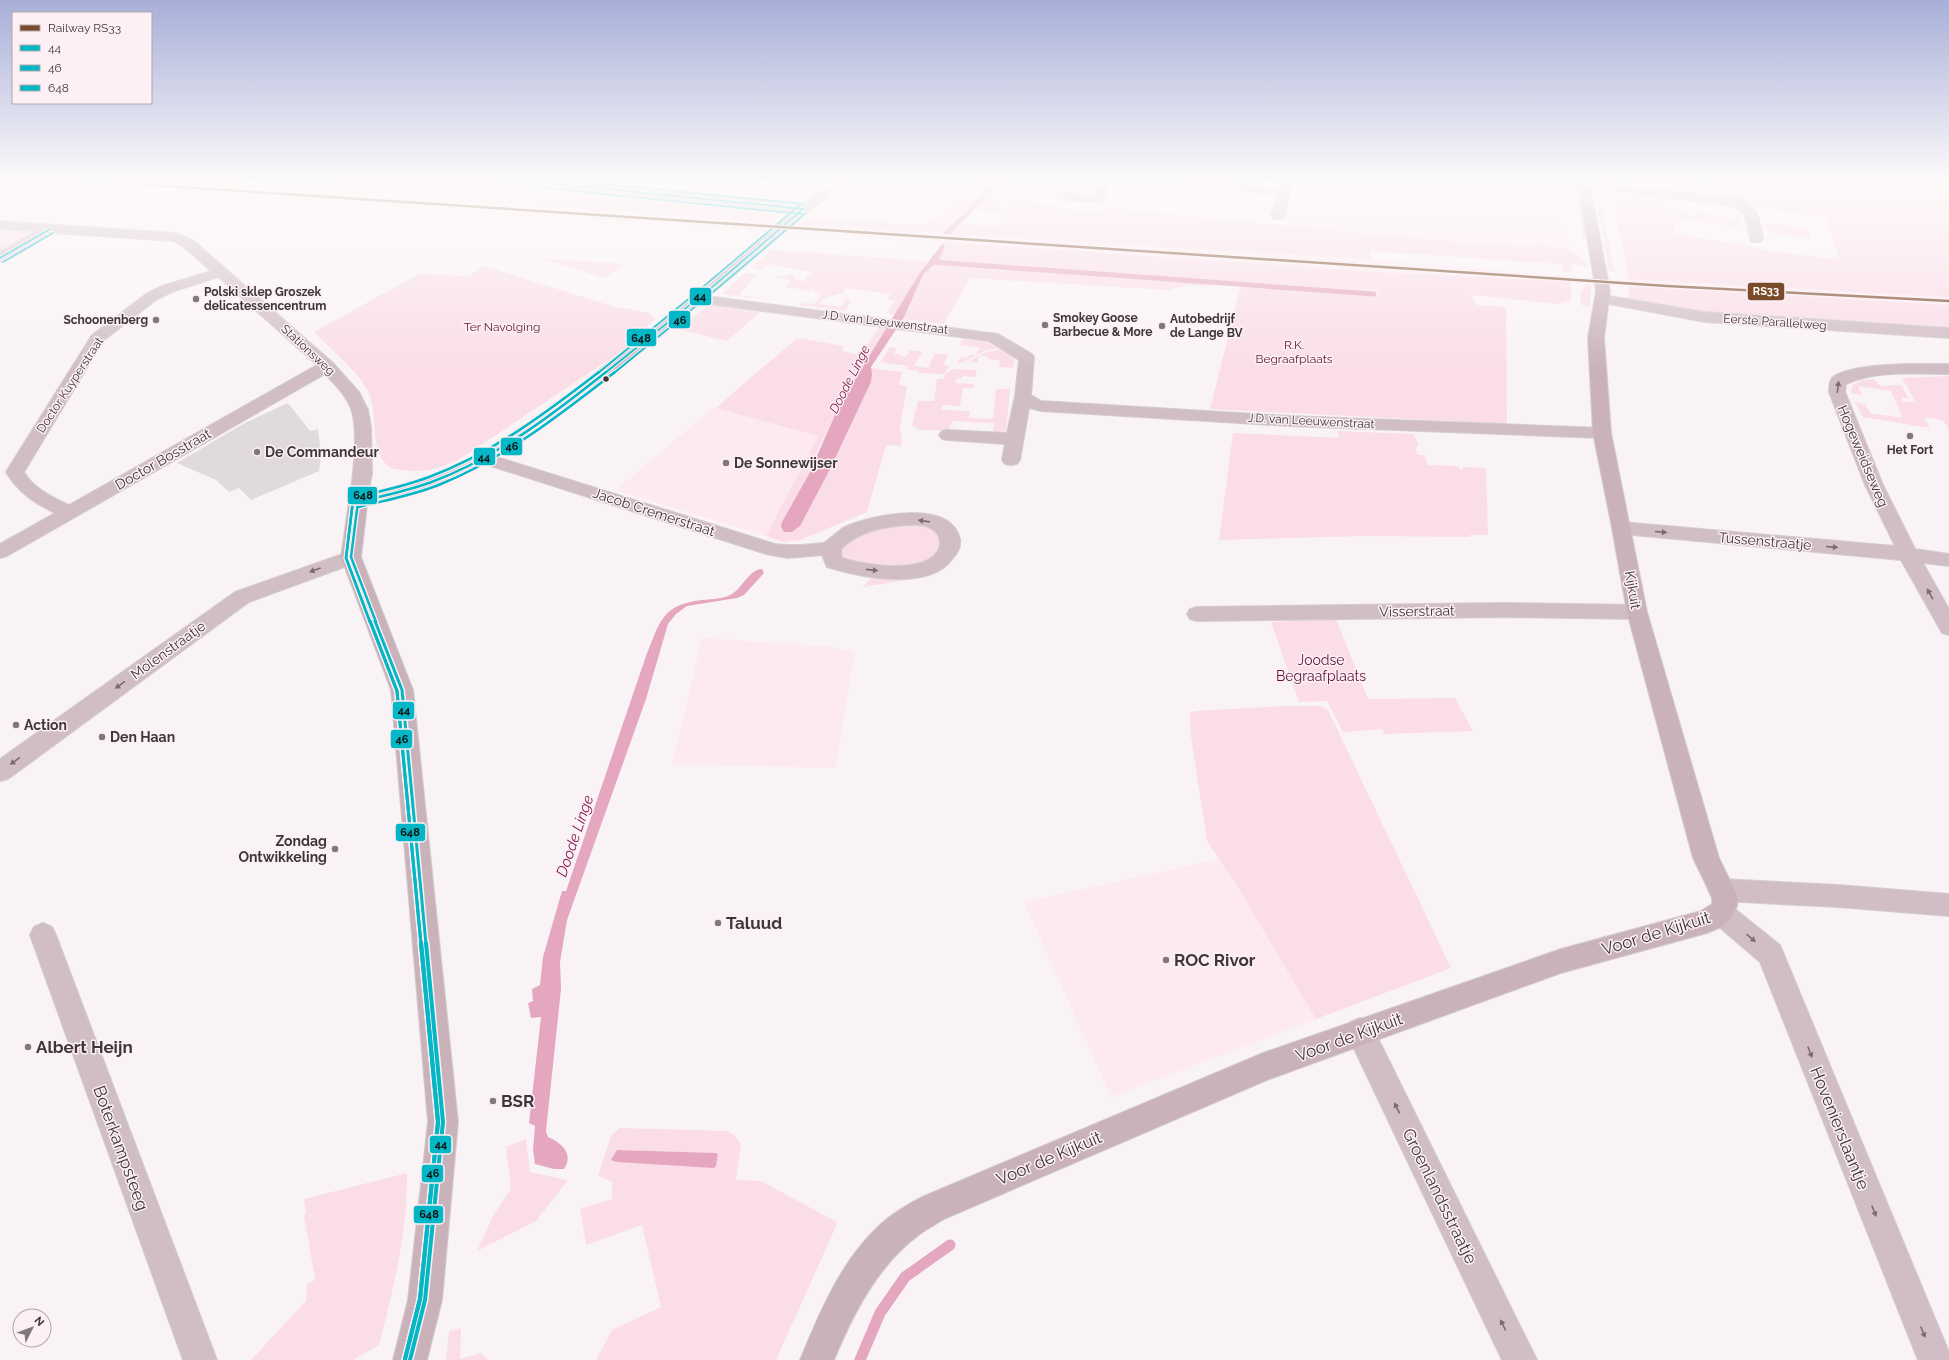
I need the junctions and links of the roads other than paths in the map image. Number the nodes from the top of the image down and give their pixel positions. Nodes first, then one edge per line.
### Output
1 (25, 243) edge
2 (188, 243) edge
3 (763, 243) edge
4 (1594, 243) edge
5 (0, 258) edge
6 (221, 272) junction
7 (1602, 290) junction
8 (699, 299) junction
9 (1949, 333) edge
10 (327, 366) junction
11 (1949, 369) edge
12 (1023, 396) junction
13 (1602, 433) junction
14 (948, 435) dead end
15 (1015, 439) junction
16 (481, 457) junction
17 (1011, 460) dead end
18 (358, 502) junction
19 (70, 512) junction
20 (1622, 528) junction
21 (0, 552) edge
22 (1908, 554) junction
23 (832, 556) junction
24 (351, 557) junction
25 (1949, 560) edge
26 (1637, 612) junction
27 (1197, 614) dead end
28 (1949, 628) edge
29 (0, 772) edge
30 (1721, 901) junction
31 (1949, 905) edge
32 (43, 935) dead end
33 (1360, 1032) junction
34 (200, 1360) edge
35 (410, 1360) edge
36 (817, 1360) edge
37 (1520, 1360) edge
38 (1935, 1360) edge

1 - 5 street
2 - 6 street, Stationsweg
3 - 8 street
4 - 7 street
6 - 10 street, Stationsweg
6 - 19 street, Doctor Kuyperstraat
7 - 9 street, Eerste Parallelweg
7 - 13 street, Kijkuit
8 - 12 street, J.D. van Leeuwenstraat
8 - 16 street
10 - 18 street, Stationsweg
10 - 19 street, Doctor Bosstraat
22 -> 11 street, Hogeweidseweg
12 - 13 street, J.D. van Leeuwenstraat
12 - 15 street, J.D. van Leeuwenstraat
13 - 20 street, Kijkuit
14 - 15 street
15 - 17 street, J.D. van Leeuwenstraat
16 - 18 street
16 - 23 street, Jacob Cremerstraat
18 - 24 street
19 - 21 street, Doctor Bosstraat
20 -> 22 street, Tussenstraatje
20 - 26 street, Kijkuit
22 - 25 street, Tussenstraatje
28 -> 22 street, Hogeweidseweg
23 -> 23 street, Jacob Cremerstraat
24 -> 29 street, Molenstraatje
24 - 35 street
26 - 27 street, Visserstraat
26 - 30 street, Kijkuit
30 - 31 street
30 - 33 street, Voor de Kijkuit
30 -> 38 street, Hovenierslaantje
32 - 34 street, Boterkampsteeg
33 - 36 street, Voor de Kijkuit
37 -> 33 street, Groenlandsstraatje

